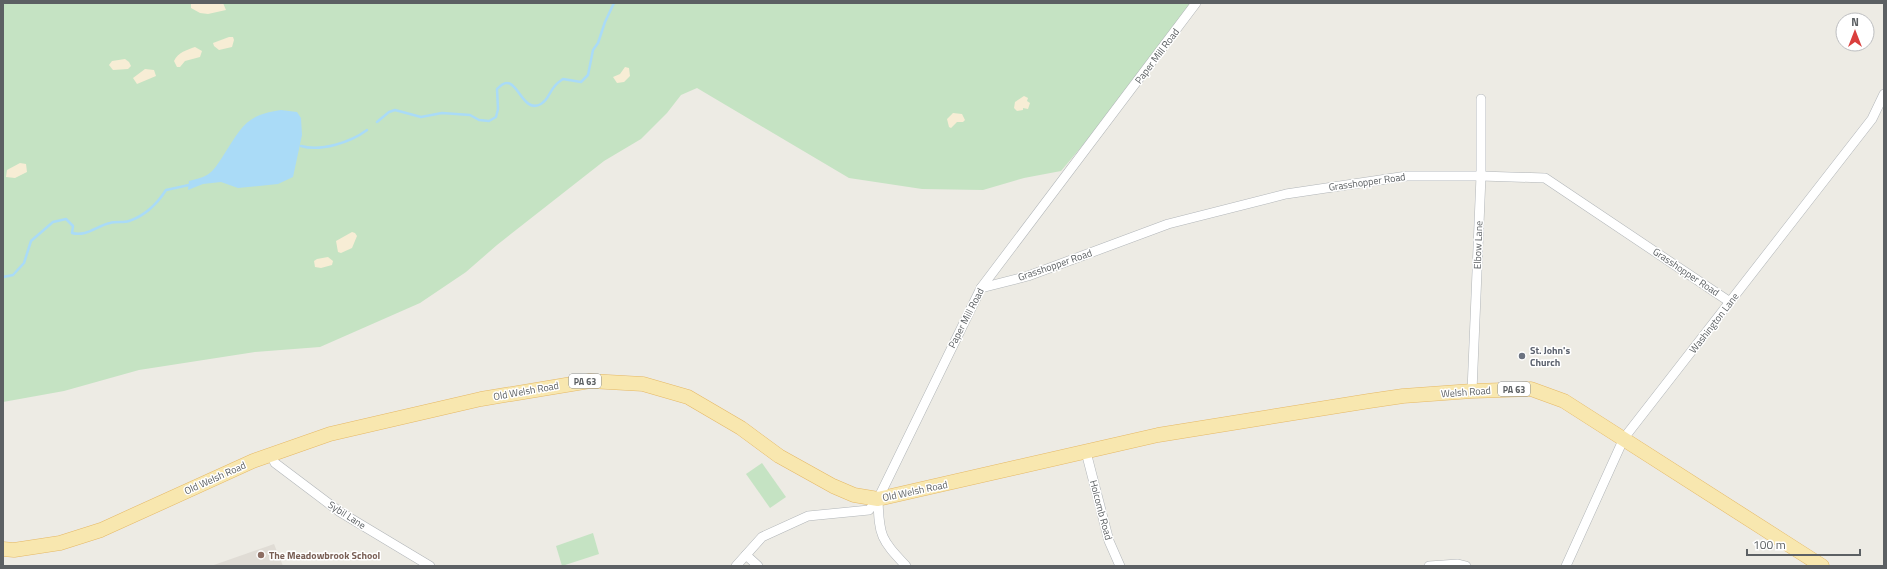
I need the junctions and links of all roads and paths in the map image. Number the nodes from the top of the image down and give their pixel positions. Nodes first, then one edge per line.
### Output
1 (1196, 3) edge
2 (1884, 94) edge
3 (1481, 99) dead end
4 (1481, 176) junction
5 (981, 288) junction
6 (1730, 302) junction
7 (1472, 391) junction
8 (1158, 435) joint
9 (1624, 438) junction
10 (1086, 452) junction
11 (271, 455) junction
12 (878, 499) junction
13 (3, 549) edge
14 (746, 555) junction
15 (430, 566) edge
16 (736, 566) edge
17 (758, 566) edge
18 (906, 566) edge
19 (1120, 566) edge
20 (1429, 566) edge
21 (1466, 566) edge
22 (1566, 566) edge
23 (1822, 566) edge

1 - 5 street, Paper Mill Road
2 - 6 street, Washington Lane
3 - 4 street, Elbow Lane
4 - 5 street, Grasshopper Road
4 - 6 street, Grasshopper Road
4 - 7 street, Elbow Lane
5 - 12 street, Paper Mill Road
6 - 9 street, Washington Lane
7 - 8 main road, Welsh Road / PA 63
7 - 9 main road, Welsh Road / PA 63
8 - 10 main road, Old Welsh Road / PA 63
9 - 22 street, Washington Lane
9 - 23 main road, Welsh Road / PA 63
10 - 12 main road, Old Welsh Road / PA 63
10 - 19 street, Holcomb Road
11 - 12 main road, Old Welsh Road / PA 63
11 - 13 main road, Old Welsh Road / PA 63
11 - 15 street, Sybil Lane
12 - 14 street, Paper Mill Road
12 - 18 street
14 - 16 street, Paper Mill Road
14 - 17 street
20 - 21 street

